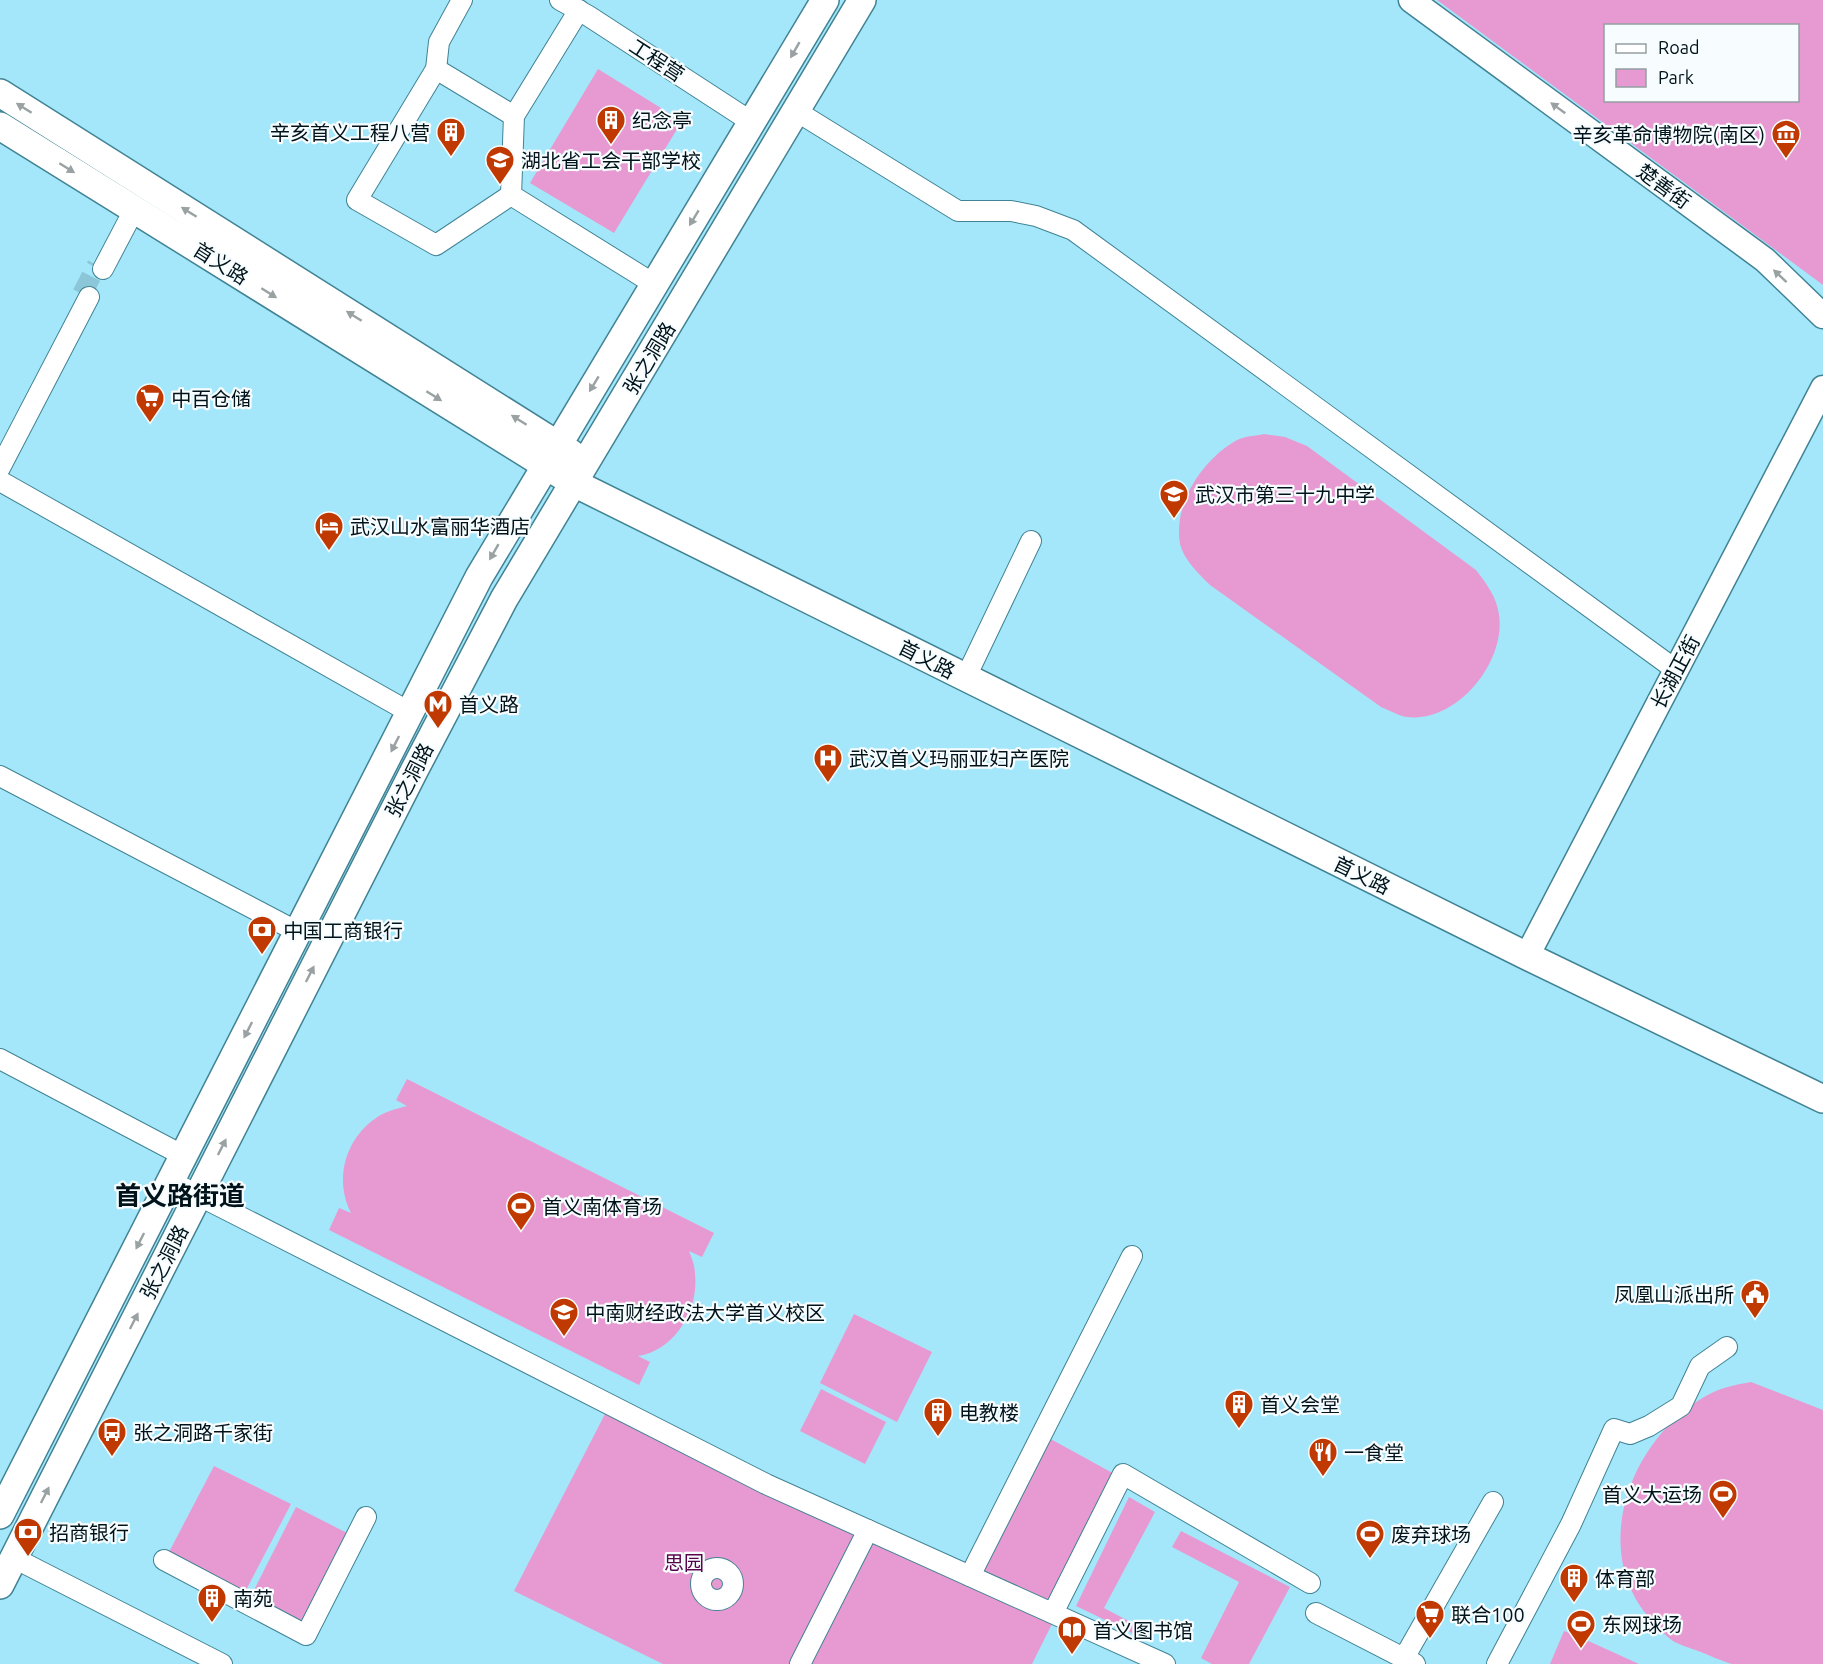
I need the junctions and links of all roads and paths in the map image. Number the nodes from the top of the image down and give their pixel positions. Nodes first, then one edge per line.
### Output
1 (462, 0) edge
2 (560, 0) edge
3 (825, 0) edge
4 (862, 0) edge
5 (1411, 0) edge
6 (579, 10) junction
7 (436, 69) junction
8 (0, 93) edge
9 (795, 111) junction
10 (514, 116) junction
11 (753, 123) junction
12 (0, 126) edge
13 (511, 195) junction
14 (131, 208) junction
15 (100, 267) tunnel mouth
16 (654, 284) junction
17 (1823, 316) edge
18 (1823, 388) edge
19 (0, 455) edge
20 (551, 455) junction
21 (0, 468) edge
22 (580, 473) junction
23 (0, 481) edge
24 (1032, 540) dead end
25 (1676, 670) junction
26 (965, 679) junction
27 (411, 712) junction
28 (0, 776) edge
29 (298, 932) junction
30 (1527, 956) junction
31 (0, 1059) edge
32 (1823, 1099) edge
33 (184, 1156) junction
34 (170, 1181) junction
35 (198, 1195) junction
36 (1132, 1256) dead end
37 (1727, 1347) dead end
38 (1493, 1502) dead end
39 (0, 1515) edge
40 (366, 1517) dead end
41 (868, 1530) junction
42 (14, 1558) junction
43 (164, 1560) dead end
44 (969, 1576) junction
45 (1310, 1582) dead end
46 (0, 1585) edge
47 (1053, 1613) junction
48 (1316, 1613) dead end
49 (1409, 1661) edge
50 (222, 1664) edge
51 (800, 1664) edge
52 (1165, 1664) edge
53 (1497, 1664) edge

1 - 7 street
2 - 6 street, 工程营
3 -> 11 main road, 张之洞路
4 - 9 main road, 张之洞路
17 -> 5 street, 楚善街
6 - 10 street
6 - 11 street, 工程营
7 - 10 street
7 - 13 street
20 -> 8 main road, 首义路
9 - 22 main road, 张之洞路
9 - 25 street
10 - 13 street
11 -> 16 main road, 张之洞路
12 -> 14 main road, 首义路
13 - 16 street
14 - 15 street
14 -> 20 main road, 首义路
16 -> 20 main road, 张之洞路
18 - 25 street, 长湖正街
19 - 21 street
20 - 22 main road, 首义路
20 -> 27 main road, 张之洞路
22 - 26 main road, 首义路
35 -> 22 main road, 张之洞路
23 - 27 street
24 - 26 street
25 - 30 street, 长湖正街
26 - 30 main road, 首义路
27 -> 29 main road, 张之洞路
28 - 29 street
29 -> 33 main road, 张之洞路
30 - 32 main road, 首义路
31 - 33 street
33 - 34 main road, 张之洞路
34 - 35 street
34 -> 39 main road, 张之洞路
35 - 41 street
42 -> 35 main road, 张之洞路
36 - 44 street
37 - 53 street
38 - 49 street
40 - 43 street
41 - 44 street
41 - 51 street
42 - 46 main road, 张之洞路
42 - 50 street
44 - 47 street
45 - 47 street
47 - 52 street
48 - 49 street

